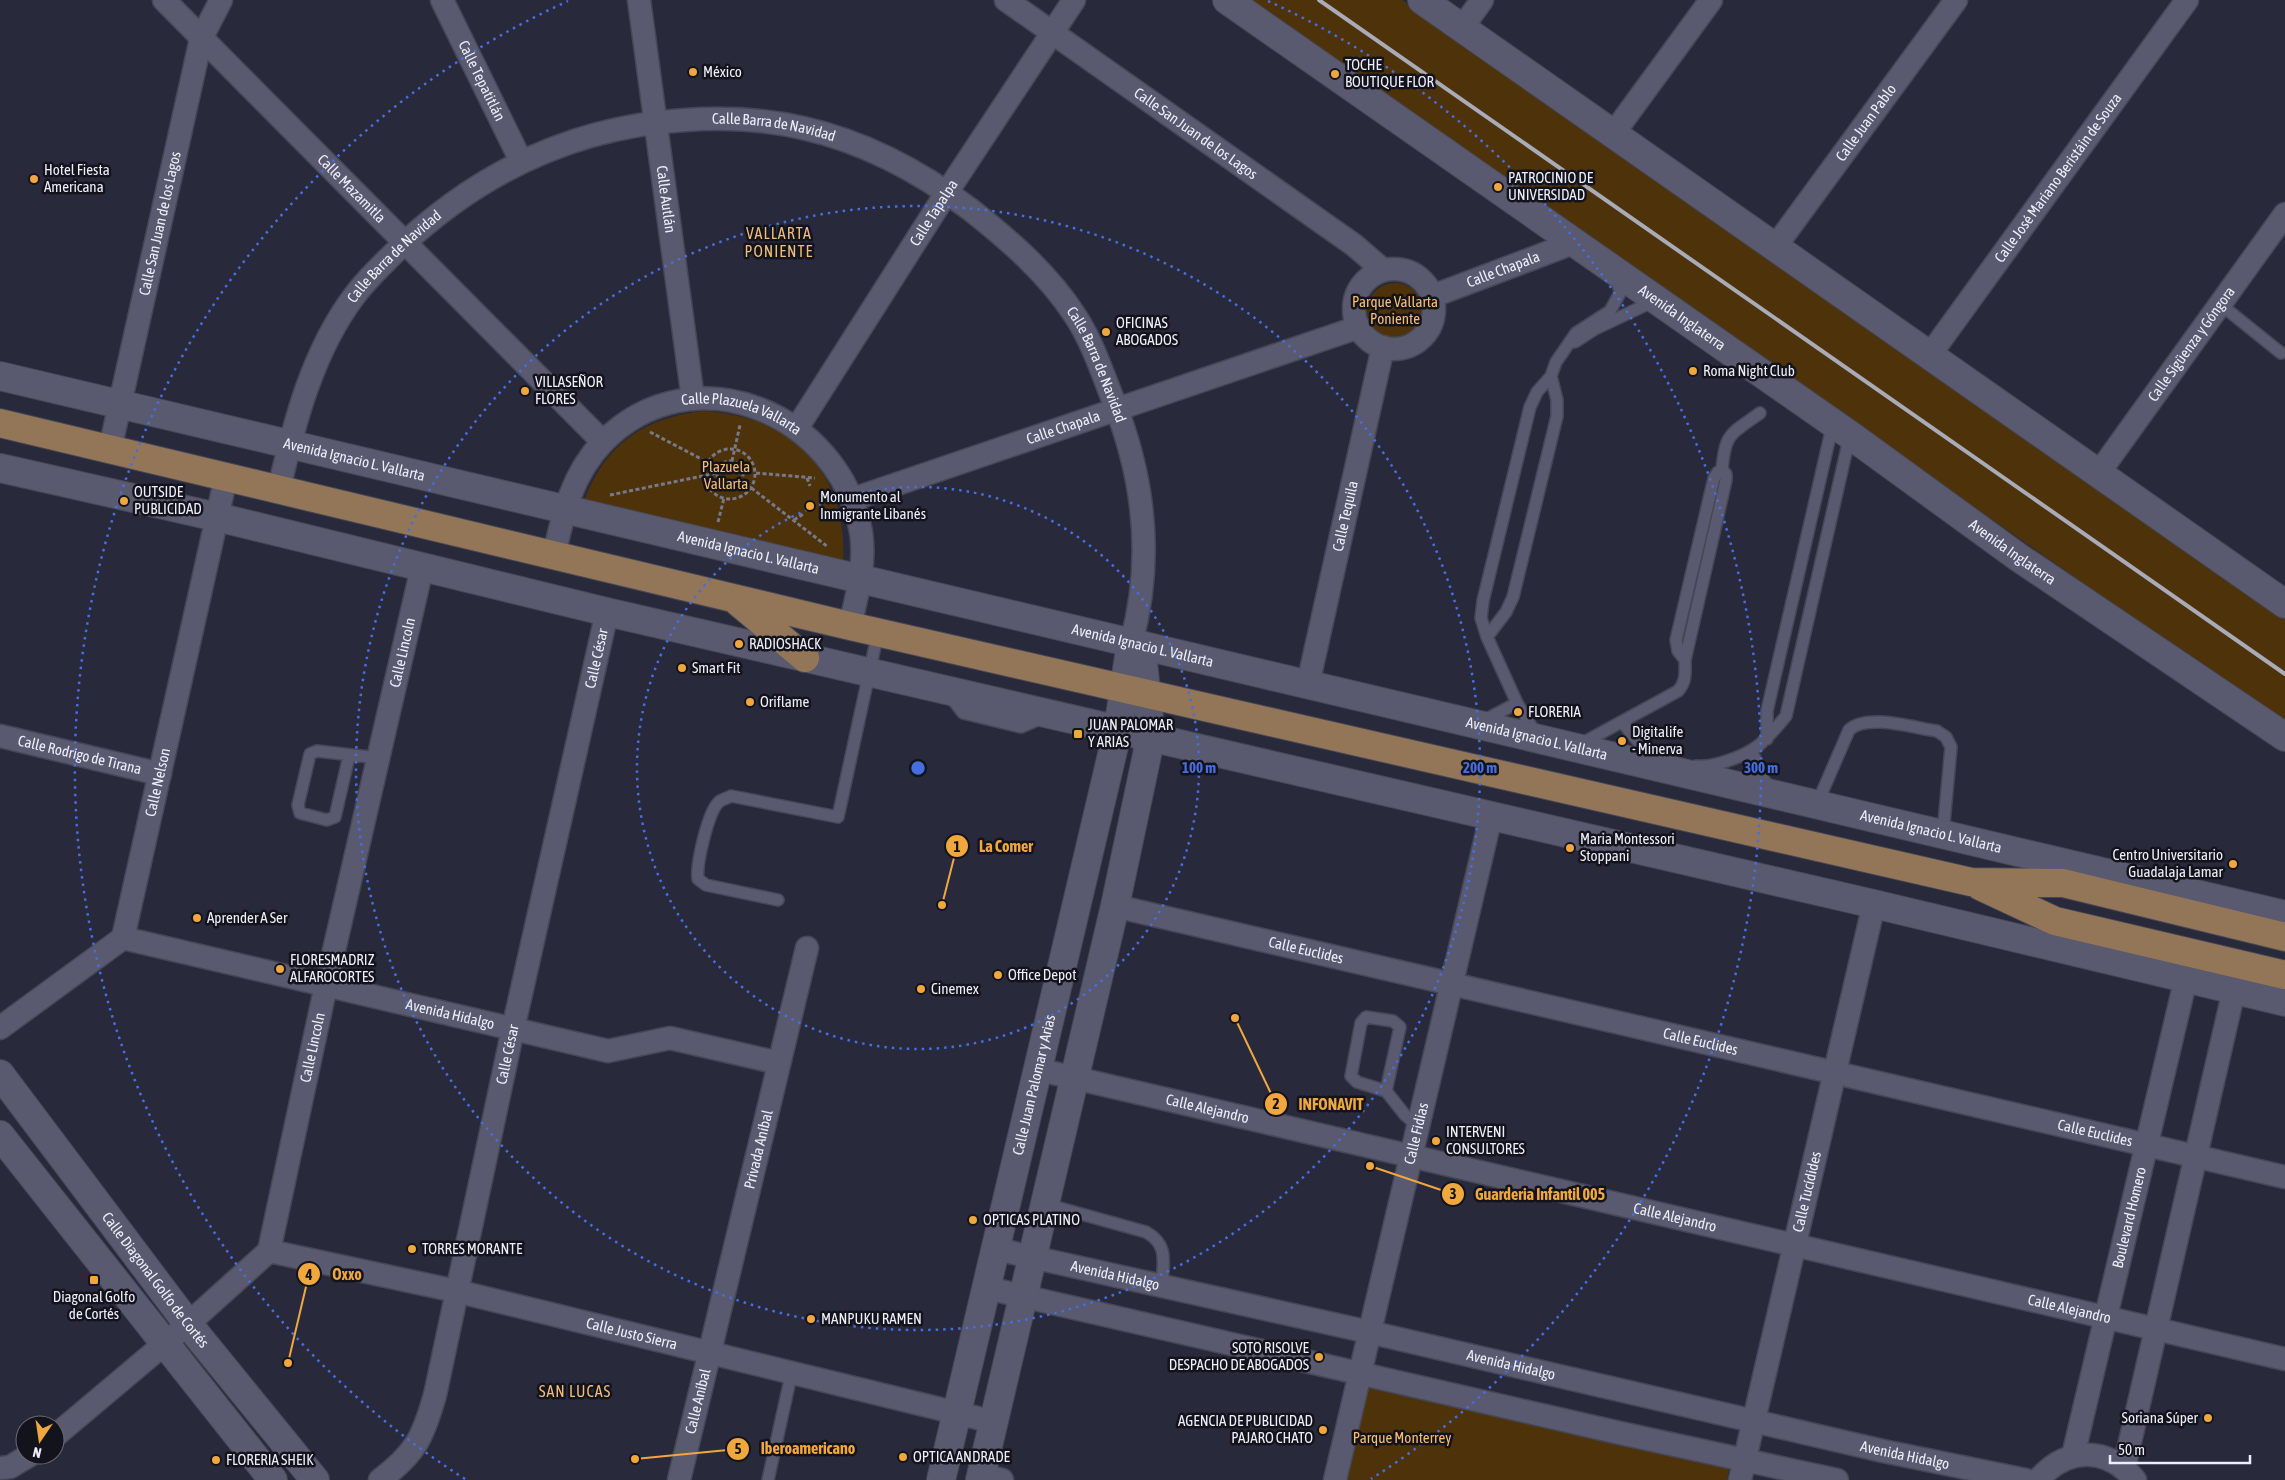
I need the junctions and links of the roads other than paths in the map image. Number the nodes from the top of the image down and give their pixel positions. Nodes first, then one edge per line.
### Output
1 (164, 0) edge
2 (221, 0) edge
3 (442, 0) edge
4 (638, 0) edge
5 (1006, 0) edge
6 (1074, 0) edge
7 (1227, 0) edge
8 (1422, 0) edge
9 (1482, 0) edge
10 (1712, 0) edge
11 (1956, 0) edge
12 (2187, 0) edge
13 (1462, 28) junction
14 (1052, 33) junction
15 (201, 39) junction
16 (656, 122) junction
17 (1613, 134) junction
18 (521, 161) junction
19 (947, 192) junction
20 (2285, 214) edge
21 (406, 242) junction
22 (1573, 243) junction
23 (1775, 247) junction
24 (1383, 270) junction
25 (1616, 273) junction
26 (1433, 296) junction
27 (1655, 300) junction
28 (2220, 304) junction
29 (1359, 327) junction
30 (1383, 347) junction
31 (1563, 349) junction
32 (2281, 353) dead end
33 (1929, 356) junction
34 (0, 376) edge
35 (1551, 376) junction
36 (693, 399) junction
37 (120, 405) junction
38 (1117, 409) junction
39 (1760, 413) dead end
40 (1, 427) edge
41 (797, 428) junction
42 (1841, 429) junction
43 (603, 442) junction
44 (289, 445) junction
45 (110, 449) junction
46 (0, 468) edge
47 (2098, 474) junction
48 (226, 477) junction
49 (279, 489) junction
50 (853, 499) junction
51 (564, 510) junction
52 (217, 517) junction
53 (554, 555) junction
54 (422, 568) junction
55 (860, 579) junction
56 (733, 598) junction
57 (2285, 604) edge
58 (607, 612) junction
59 (850, 626) junction
60 (878, 632) junction
61 (1136, 636) junction
62 (1487, 637) junction
63 (805, 658) junction
64 (869, 673) junction
65 (1308, 684) junction
66 (1135, 692) junction
67 (1517, 704) junction
68 (1622, 722) junction
69 (1478, 724) junction
70 (1118, 729) junction
71 (2283, 734) edge
72 (0, 736) edge
73 (1151, 736) junction
74 (1539, 739) junction
75 (1767, 739) junction
76 (1576, 747) junction
77 (1752, 752) junction
78 (349, 756) junction
79 (378, 758) junction
80 (160, 774) junction
81 (1776, 794) junction
82 (1817, 804) junction
83 (1491, 816) junction
84 (1943, 834) junction
85 (1971, 882) junction
86 (778, 900) dead end
87 (1874, 904) junction
88 (1115, 906) junction
89 (2285, 914) edge
90 (2285, 937) edge
91 (123, 938) junction
92 (807, 948) dead end
93 (2285, 975) edge
94 (2186, 978) junction
95 (1451, 984) junction
96 (326, 986) junction
97 (2234, 990) junction
98 (2285, 1002) edge
99 (0, 1028) edge
100 (513, 1029) junction
101 (779, 1062) junction
102 (1036, 1069) junction
103 (1834, 1073) junction
104 (0, 1074) edge
105 (1074, 1078) junction
106 (1386, 1091) junction
107 (1418, 1126) junction
108 (0, 1136) edge
109 (2146, 1145) junction
110 (1411, 1156) junction
111 (2195, 1156) junction
112 (2285, 1177) edge
113 (1045, 1203) junction
114 (1794, 1245) junction
115 (996, 1249) junction
116 (269, 1251) junction
117 (1032, 1257) junction
118 (1162, 1285) junction
119 (987, 1288) junction
120 (456, 1291) junction
121 (1022, 1296) junction
122 (2105, 1317) junction
123 (188, 1324) junction
124 (2155, 1328) junction
125 (1369, 1332) junction
126 (163, 1344) junction
127 (709, 1351) junction
128 (2285, 1359) edge
129 (792, 1371) junction
130 (1360, 1373) junction
131 (957, 1413) junction
132 (1754, 1421) junction
133 (994, 1422) junction
134 (65, 1427) edge
135 (2073, 1456) junction
136 (1742, 1470) edge
137 (2130, 1474) edge
138 (988, 1478) edge
139 (273, 1480) edge
140 (315, 1480) edge
141 (380, 1480) edge
142 (680, 1480) edge
143 (768, 1480) edge
144 (941, 1480) edge
145 (1335, 1480) edge
146 (1837, 1480) edge
147 (2026, 1480) edge
148 (2038, 1480) edge

1 - 15 street, Calle Mazamitla
2 - 15 street, Calle San Juan de los Lagos
3 - 18 street, Calle Tepatitlán
4 - 16 street, Calle Autlán
5 - 14 street, Calle San Juan de los Lagos
6 - 14 street, Calle Tapalpa
7 - 22 street, Avenida Inglaterra
8 - 13 street
9 - 13 street
10 - 17 street
11 - 23 street, Calle Juan Pablo
12 - 33 street, Calle José Mariano Beristáin de Souza
13 - 17 street
14 - 19 street, Calle Tapalpa
14 - 24 street, Calle San Juan de los Lagos
15 - 21 street, Calle Mazamitla
15 - 37 street, Calle San Juan de los Lagos
16 - 18 street, Calle Barra de Navidad
16 - 19 street, Calle Barra de Navidad
16 - 36 street, Calle Autlán
17 - 23 street
18 - 21 street, Calle Barra de Navidad
19 - 38 street, Calle Barra de Navidad
19 - 41 street, Calle Tapalpa
20 - 28 street, Calle Sigüenza y Góngora
21 - 43 street, Calle Mazamitla
21 - 44 street, Calle Barra de Navidad
22 - 25 street, Avenida Inglaterra
22 - 26 street, Calle Chapala
23 - 33 street
24 - 26 street
24 - 29 street
25 - 27 street, Avenida Inglaterra
25 - 31 lane
26 - 30 street
27 - 31 lane
27 - 42 street, Avenida Inglaterra
28 - 32 lane
28 - 47 street, Calle Sigüenza y Góngora
29 - 30 street
29 - 38 street, Calle Chapala
30 - 65 street, Calle Tequila
31 - 35 lane
33 - 47 street
34 - 37 street, Avenida Ignacio L. Vallarta
35 - 62 lane
35 - 62 lane
36 - 41 street, Calle Plazuela Vallarta
36 - 43 street, Calle Plazuela Vallarta
37 - 44 street, Avenida Ignacio L. Vallarta
37 - 45 street, Calle San Juan de los Lagos
38 - 50 street, Calle Chapala
38 - 61 street, Calle Barra de Navidad
39 - 68 lane
40 - 45 main road
41 - 50 street, Calle Plazuela Vallarta
42 - 71 street, Avenida Inglaterra
42 - 75 lane
42 - 75 lane
43 - 51 street, Calle Plazuela Vallarta
44 - 49 street, Calle Barra de Navidad
44 - 51 street, Avenida Ignacio L. Vallarta
45 - 48 main road
46 - 52 street
47 - 57 street
48 - 49 main road
48 - 52 street, Calle Nelson
49 - 53 main road
50 - 55 street, Calle Plazuela Vallarta
51 - 53 street, Calle Plazuela Vallarta
51 - 55 street, Avenida Ignacio L. Vallarta
52 - 54 street
52 - 80 street, Calle Nelson
53 - 56 main road
54 - 58 street
54 - 79 street, Calle Lincoln
55 - 59 street, Calle Plazuela Vallarta
55 - 61 street, Avenida Ignacio L. Vallarta
56 - 59 main road
56 - 63 main road
58 - 63 street
58 - 100 street, Calle César
59 - 60 main road
60 - 64 lane
60 - 66 main road
61 - 65 street, Avenida Ignacio L. Vallarta
61 - 66 street
62 - 67 lane
63 - 64 street
64 - 70 street
64 - 86 lane
65 - 69 street, Avenida Ignacio L. Vallarta
66 - 70 street, Calle Juan Palomar y Arias
66 - 73 street
66 - 85 main road
67 - 69 lane
67 - 74 lane
68 - 76 lane
68 - 77 lane
69 - 74 street, Avenida Ignacio L. Vallarta
70 - 73 street
70 - 102 street, Calle Juan Palomar y Arias
72 - 80 street, Calle Rodrigo de Tirana
73 - 83 street
73 - 88 street
74 - 76 street, Avenida Ignacio L. Vallarta
75 - 77 lane
76 - 81 street, Avenida Ignacio L. Vallarta
77 - 81 lane
78 - 78 lane
78 - 79 lane
79 - 96 street, Calle Lincoln
80 - 91 street, Calle Nelson
81 - 82 street, Avenida Ignacio L. Vallarta
82 - 84 street, Avenida Ignacio L. Vallarta
82 - 84 lane
83 - 87 street
83 - 95 street, Calle Fidias
84 - 89 street, Avenida Ignacio L. Vallarta
85 - 90 main road
85 - 93 main road
87 - 94 street
87 - 103 street, Calle Tucídides
88 - 95 street, Calle Euclides
88 - 105 street
91 - 96 street, Avenida Hidalgo
91 - 99 street
92 - 101 street, Privada Aníbal
94 - 97 street
94 - 109 street, Boulevard Homero
95 - 103 street, Calle Euclides
95 - 107 street, Calle Fidias
96 - 100 street, Avenida Hidalgo
96 - 116 street, Calle Lincoln
97 - 98 street
97 - 111 street
100 - 101 street, Avenida Hidalgo
100 - 120 street, Calle César
101 - 127 street, Privada Aníbal
102 - 105 street, Calle Alejandro
102 - 115 street, Calle Juan Palomar y Arias
103 - 109 street, Calle Euclides
103 - 114 street, Calle Tucídides
104 - 123 street, Calle Diagonal Golfo de Cortés
105 - 110 street, Calle Alejandro
105 - 113 street
106 - 106 lane
106 - 107 lane
107 - 110 street, Calle Fidias
108 - 126 street
109 - 111 street, Calle Euclides
109 - 122 street, Boulevard Homero
110 - 114 street, Calle Alejandro
110 - 125 street, Calle Fidias
111 - 112 street, Calle Euclides
111 - 124 street
113 - 117 street
113 - 118 lane
114 - 122 street, Calle Alejandro
114 - 132 street, Calle Tucídides
115 - 117 street, Avenida Hidalgo
115 - 119 street, Calle Juan Palomar y Arias
116 - 120 street, Calle Justo Sierra
116 - 123 street
117 - 118 street, Avenida Hidalgo
117 - 121 street
118 - 125 street, Avenida Hidalgo
119 - 121 street
119 - 131 street, Calle Juan Palomar y Arias
120 - 127 street, Calle Justo Sierra
120 - 141 street, Calle César
121 - 130 street
121 - 133 street
122 - 124 street, Calle Alejandro
122 - 135 street, Boulevard Homero
123 - 126 street
123 - 140 street, Calle Diagonal Golfo de Cortés
124 - 128 street, Calle Alejandro
124 - 137 street
125 - 130 street, Calle Fidias
125 - 132 street, Avenida Hidalgo
126 - 134 street
126 - 139 street
127 - 129 street, Calle Justo Sierra
127 - 142 street, Calle Aníbal
129 - 131 street, Calle Justo Sierra
129 - 143 lane
130 - 136 street
130 - 145 street, Calle Fidias
131 - 133 street, Calle Justo Sierra
131 - 144 street, Calle Juan Palomar y Arias
132 - 136 street, Calle Tucídides
132 - 147 street, Avenida Hidalgo
133 - 138 street
135 - 137 street
135 - 148 street
136 - 146 street

